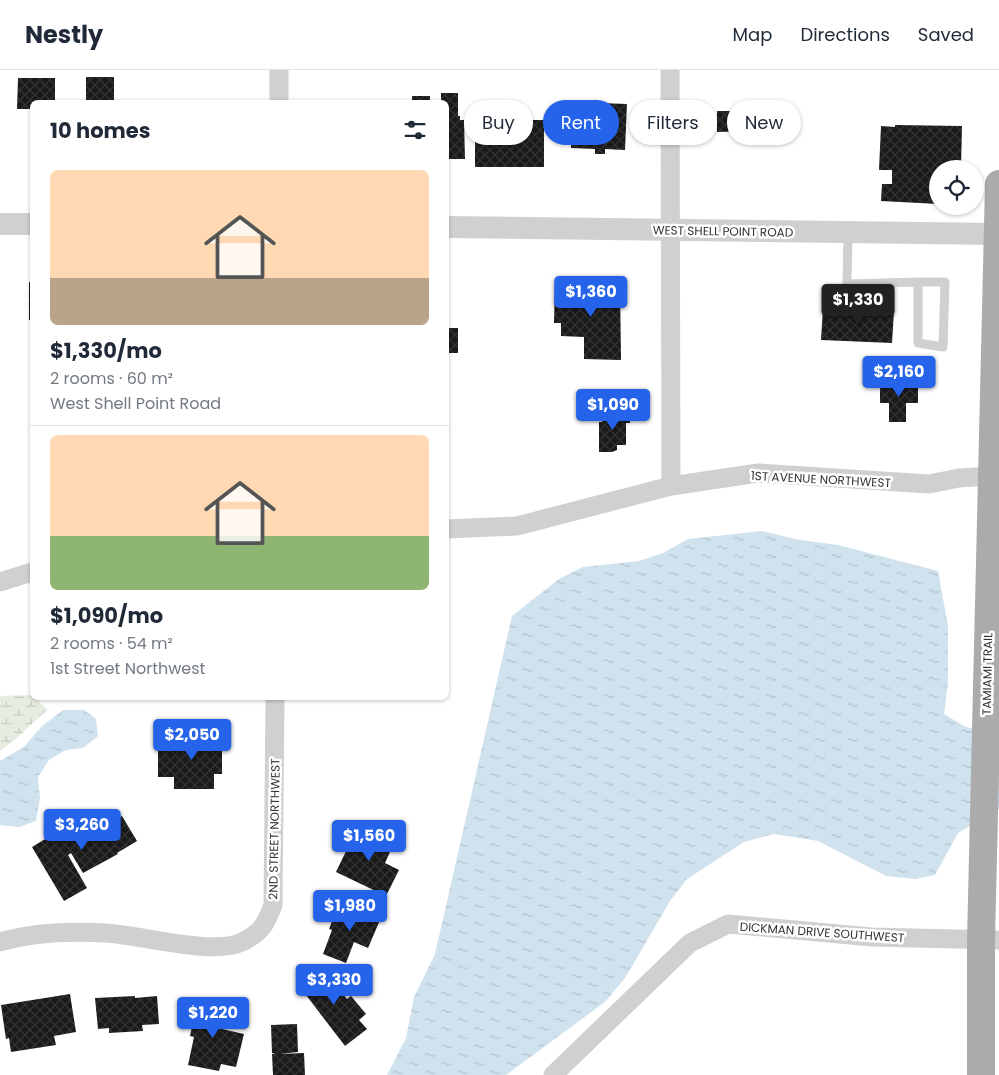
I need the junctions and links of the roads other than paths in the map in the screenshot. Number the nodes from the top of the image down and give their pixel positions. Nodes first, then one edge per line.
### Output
1 (279, 70) edge
2 (670, 70) edge
3 (279, 100) edge
4 (999, 184) edge
5 (0, 224) edge
6 (30, 224) edge
7 (449, 227) edge
8 (669, 230) junction
9 (848, 232) junction
10 (998, 234) edge
11 (918, 282) junction
12 (991, 476) junction
13 (670, 486) junction
14 (449, 529) edge
15 (30, 573) edge
16 (0, 582) edge
17 (275, 700) edge
18 (990, 940) edge
19 (0, 942) edge
20 (553, 1075) edge
21 (981, 1075) edge

1 - 3 street
2 - 8 street
4 - 10 main road, TAMIAMI TRAIL
5 - 6 street
7 - 8 street, WEST SHELL POINT ROAD
8 - 9 street, WEST SHELL POINT ROAD
8 - 13 street
9 - 10 street, WEST SHELL POINT ROAD
9 - 11 lane
10 - 12 main road, TAMIAMI TRAIL
11 - 11 lane
12 - 13 street, 1ST AVENUE NORTHWEST
12 - 18 main road, TAMIAMI TRAIL
13 - 14 street, 1ST AVENUE NORTHWEST
15 - 16 street
17 - 19 street, 2ND STREET NORTHWEST
18 - 20 street, DICKMAN DRIVE SOUTHWEST
18 - 21 main road, TAMIAMI TRAIL

